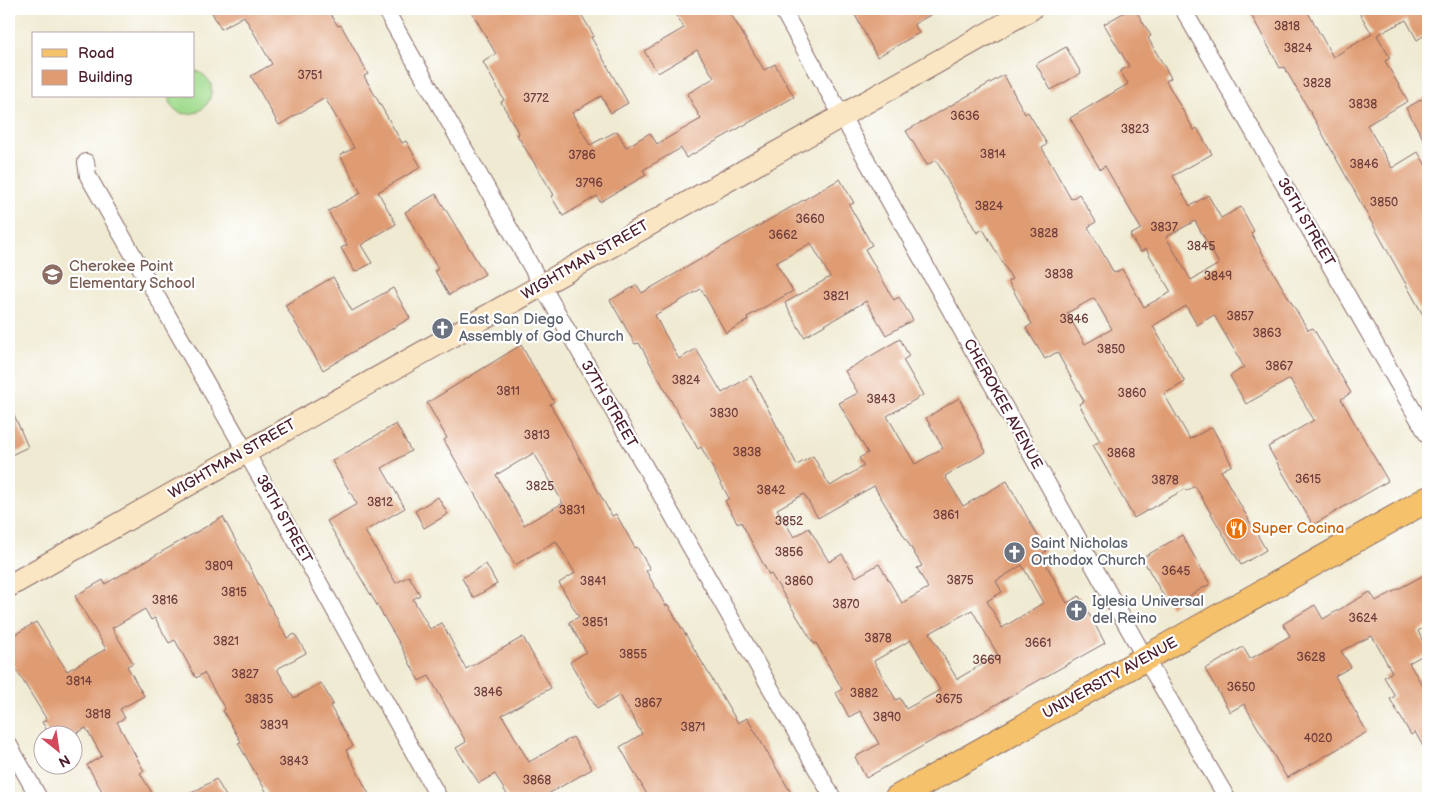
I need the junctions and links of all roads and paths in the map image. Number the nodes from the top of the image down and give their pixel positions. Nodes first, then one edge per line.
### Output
1 (386, 9) edge
2 (782, 9) edge
3 (1030, 9) edge
4 (1183, 9) edge
5 (842, 115) junction
6 (86, 162) dead end
7 (541, 285) junction
8 (1428, 436) edge
9 (246, 452) junction
10 (1428, 499) edge
11 (9, 586) edge
12 (1145, 658) junction
13 (9, 745) edge
14 (39, 798) edge
15 (439, 798) edge
16 (832, 798) edge
17 (897, 798) edge
18 (1227, 798) edge

1 - 7 street, 37TH STREET
2 - 5 street, CHEROKEE AVENUE
3 - 5 main road, WIGHTMAN STREET
4 - 8 street, 36TH STREET
5 - 7 main road, WIGHTMAN STREET
5 - 12 street, CHEROKEE AVENUE
6 - 9 street, 38TH STREET
7 - 9 main road, WIGHTMAN STREET
7 - 16 street, 37TH STREET
9 - 11 main road, WIGHTMAN STREET
9 - 15 street, 38TH STREET
10 - 12 main road, UNIVERSITY AVENUE
12 - 17 main road, UNIVERSITY AVENUE
12 - 18 street, CHEROKEE AVENUE
13 - 14 street

